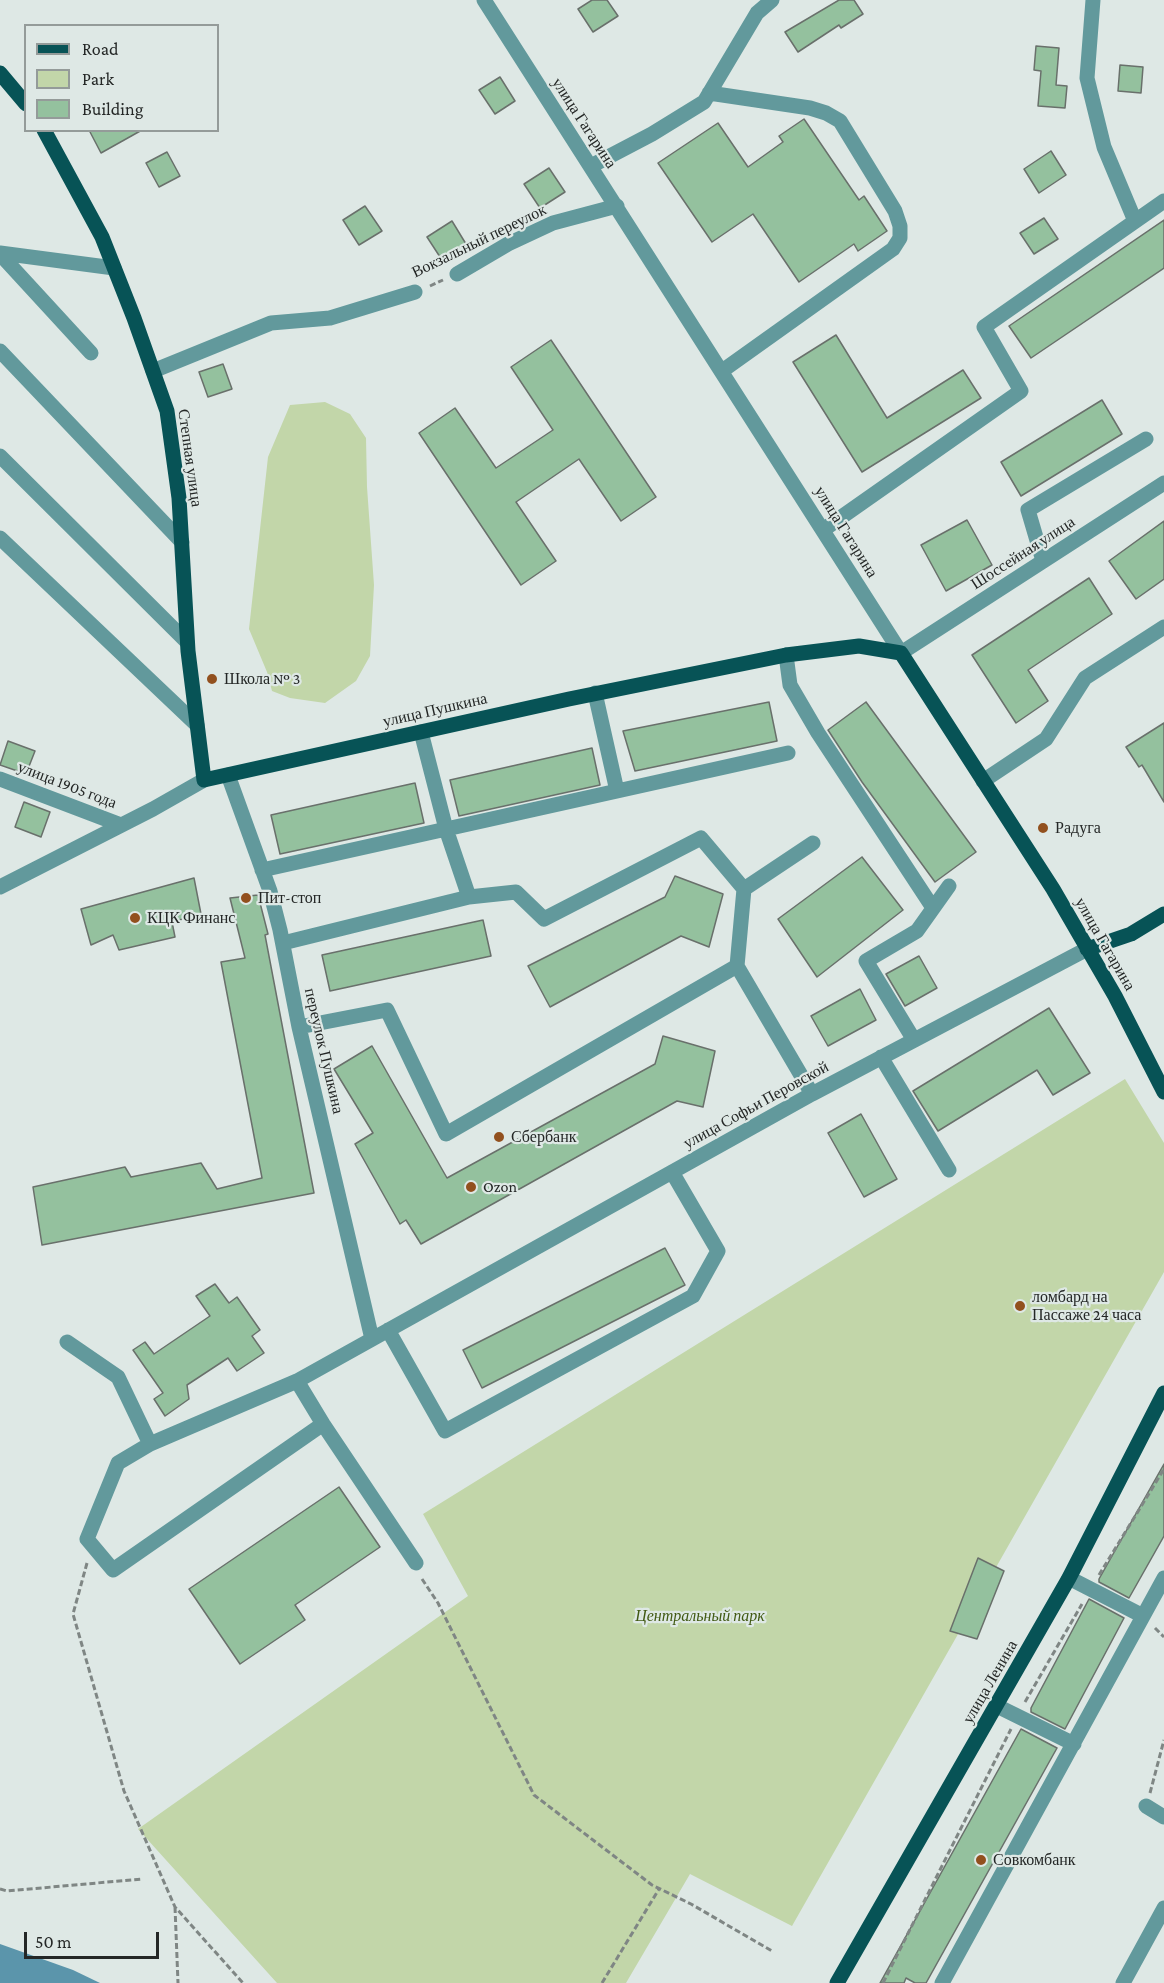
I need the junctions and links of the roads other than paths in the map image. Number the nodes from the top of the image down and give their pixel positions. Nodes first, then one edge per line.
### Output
1 (484, 0) edge
2 (772, 0) edge
3 (1093, 0) edge
4 (0, 74) edge
5 (709, 93) junction
6 (24, 102) edge
7 (45, 132) edge
8 (591, 166) junction
9 (1164, 201) edge
10 (617, 206) junction
11 (1135, 221) junction
12 (0, 253) edge
13 (114, 268) junction
14 (456, 274) road end
15 (415, 292) road end
16 (0, 351) edge
17 (91, 352) dead end
18 (153, 371) junction
19 (722, 371) junction
20 (1146, 439) dead end
21 (0, 456) edge
22 (1164, 483) edge
23 (823, 530) junction
24 (0, 538) edge
25 (182, 542) junction
26 (1044, 561) junction
27 (1164, 627) edge
28 (188, 642) junction
29 (901, 653) junction
30 (786, 655) junction
31 (595, 693) junction
32 (197, 725) junction
33 (421, 732) junction
34 (788, 753) dead end
35 (228, 775) junction
36 (0, 779) edge
37 (204, 780) junction
38 (983, 781) junction
39 (617, 791) junction
40 (121, 825) junction
41 (446, 829) junction
42 (813, 843) dead end
43 (262, 870) junction
44 (949, 886) dead end
45 (0, 887) edge
46 (744, 889) junction
47 (469, 897) junction
48 (933, 908) junction
49 (1164, 914) edge
50 (283, 943) junction
51 (1087, 949) junction
52 (737, 966) junction
53 (299, 1027) junction
54 (914, 1040) junction
55 (881, 1058) junction
56 (1164, 1092) edge
57 (812, 1094) junction
58 (949, 1170) dead end
59 (672, 1172) junction
60 (388, 1330) junction
61 (372, 1339) junction
62 (67, 1342) dead end
63 (297, 1381) junction
64 (1164, 1393) edge
65 (1160, 1410) edge
66 (323, 1424) junction
67 (150, 1444) junction
68 (417, 1568) road end
69 (1069, 1578) junction
70 (1164, 1578) edge
71 (1143, 1616) junction
72 (997, 1706) junction
73 (1074, 1744) junction
74 (1146, 1806) road end
75 (1164, 1817) edge
76 (1164, 1908) edge
77 (837, 1983) edge
78 (942, 1983) edge
79 (1123, 1983) edge

1 - 8 street, улица Гагарина
2 - 5 street
3 - 11 street
4 - 6 main road
5 - 8 street
5 - 19 street
7 - 13 main road, Степная улица
8 - 10 street, улица Гагарина
9 - 11 street
10 - 14 street, Вокзальный переулок
10 - 19 street, улица Гагарина
11 - 23 street
12 - 13 street
12 - 17 street
13 - 18 main road, Степная улица
15 - 18 street, Вокзальный переулок
16 - 25 street
18 - 25 main road, Степная улица
19 - 23 street, улица Гагарина
20 - 26 street
21 - 28 street
22 - 26 street, Шоссейная улица
23 - 29 street, улица Гагарина
24 - 32 street
25 - 28 main road, Степная улица
26 - 29 street, Шоссейная улица
27 - 38 street
28 - 32 main road, Степная улица
29 - 30 main road, улица Пушкина
29 - 38 main road, улица Гагарина
30 - 31 main road, улица Пушкина
30 - 48 street
31 - 33 main road, улица Пушкина
31 - 39 street
32 - 37 main road, Степная улица
33 - 35 main road, улица Пушкина
33 - 41 street
34 - 39 street
35 - 37 main road, улица Пушкина
35 - 43 street, переулок Пушкина
36 - 40 street, улица 1905 года
37 - 40 street, улица Пушкина
38 - 51 main road, улица Гагарина
39 - 41 street
40 - 45 street, улица Пушкина
41 - 43 street
41 - 47 street
42 - 46 street
43 - 50 street, переулок Пушкина
44 - 48 street
46 - 47 street
46 - 52 street
47 - 50 street
48 - 54 street
49 - 51 main road, улица Софьи Перовской
50 - 53 street, переулок Пушкина
51 - 54 street, улица Софьи Перовской
51 - 56 main road, улица Гагарина
52 - 53 street
52 - 57 street
53 - 61 street, переулок Пушкина
54 - 55 street, улица Софьи Перовской
55 - 57 street, улица Софьи Перовской
55 - 58 street
57 - 59 street, улица Софьи Перовской
59 - 60 street, улица Софьи Перовской
59 - 60 street
60 - 61 street, улица Софьи Перовской
61 - 63 street, улица Софьи Перовской
62 - 67 street
63 - 66 street
63 - 67 street, улица Софьи Перовской
64 - 65 main road, улица Ленина
65 - 69 main road, улица Ленина
66 - 67 street, улица Софьи Перовской
66 - 68 street
69 - 71 street
69 - 72 main road, улица Ленина
70 - 71 street
71 - 73 street
72 - 73 street
72 - 77 main road, улица Ленина
73 - 78 street
74 - 75 street
76 - 79 street

